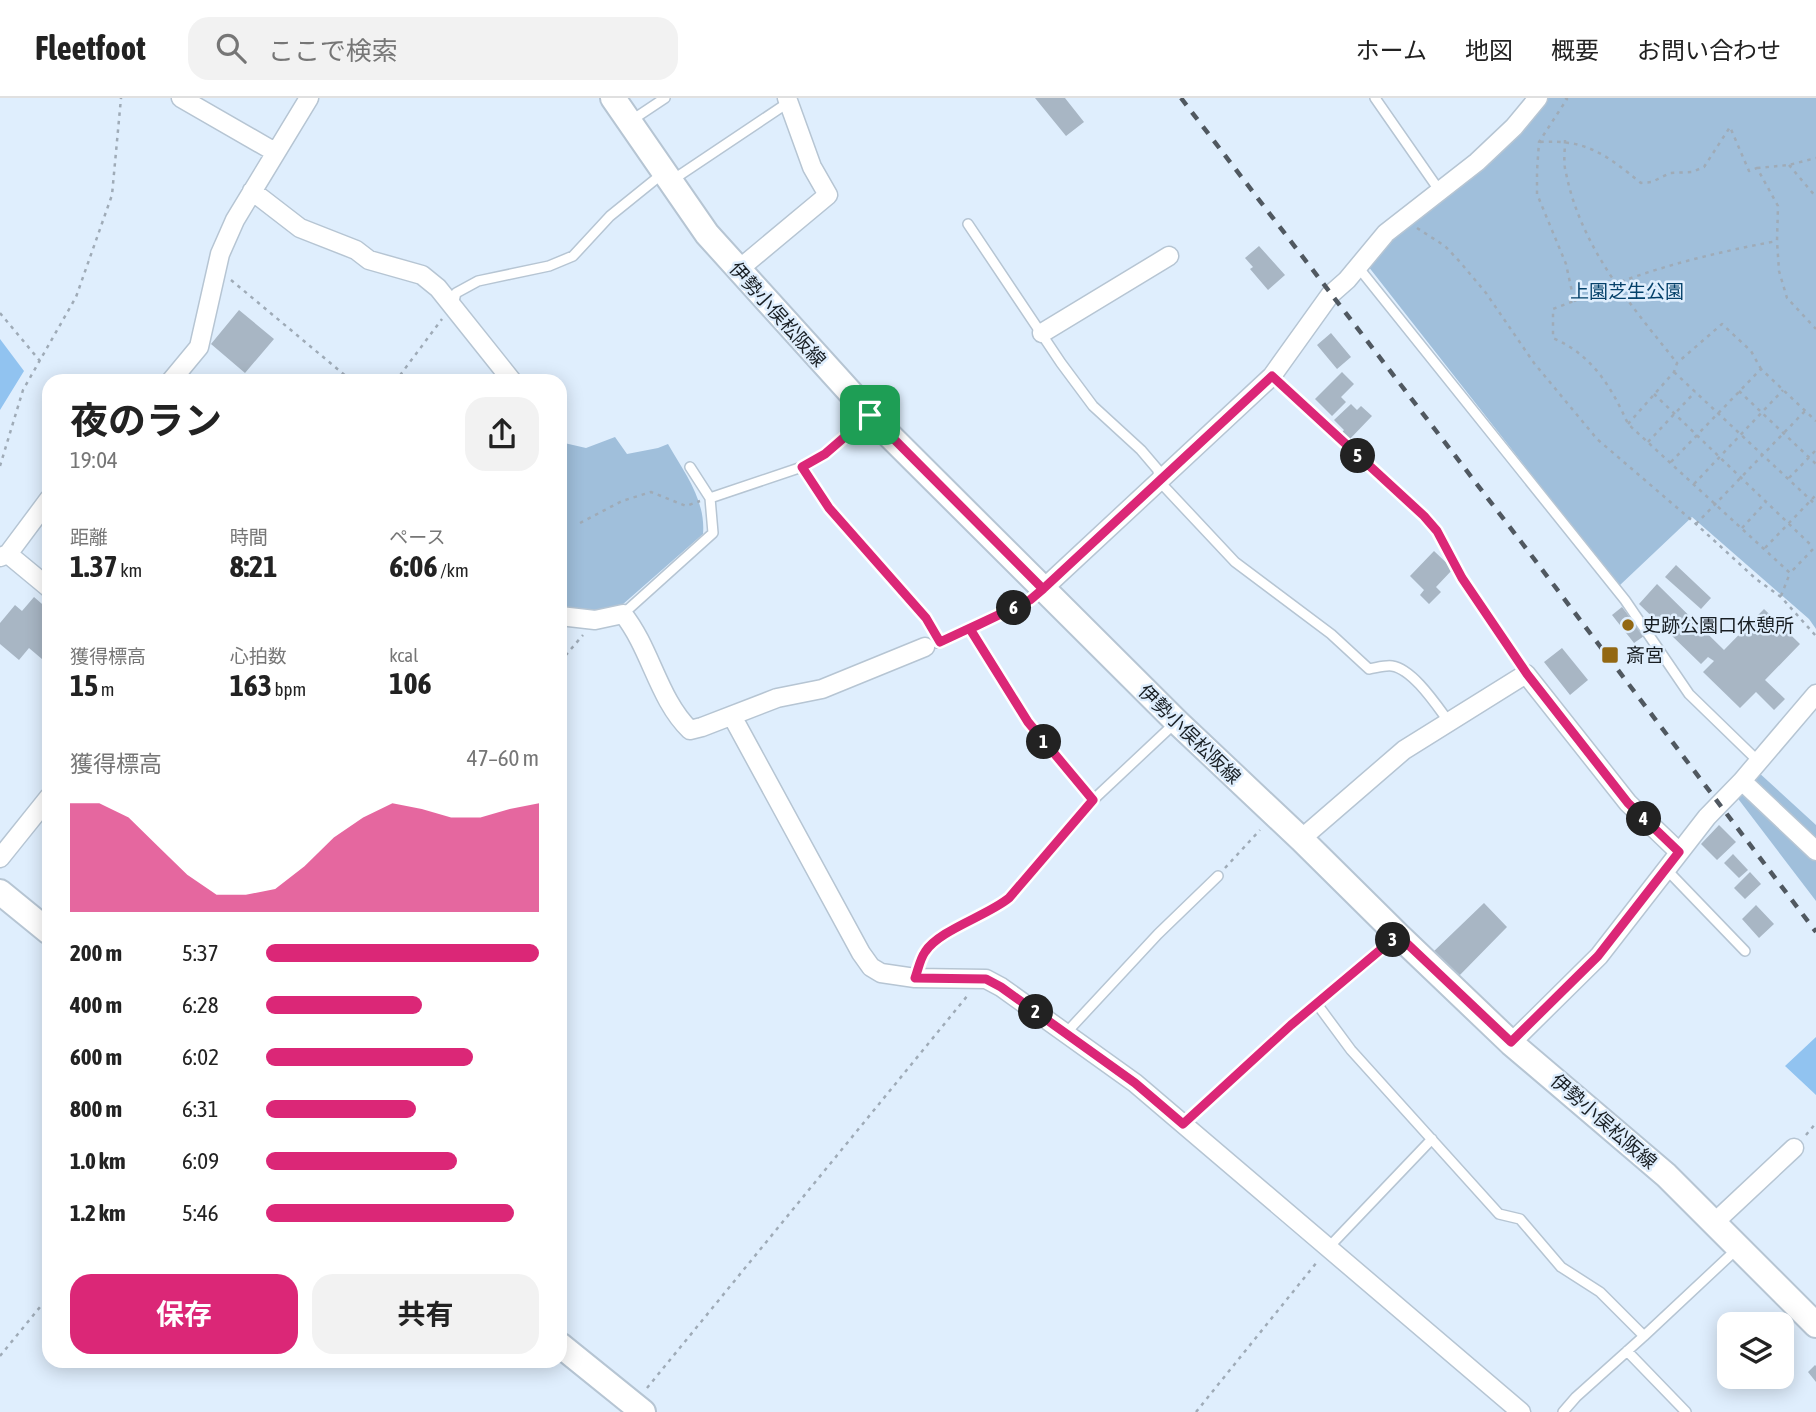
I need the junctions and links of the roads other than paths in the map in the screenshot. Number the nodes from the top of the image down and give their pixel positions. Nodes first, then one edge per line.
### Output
1 (181, 98) edge
2 (309, 98) edge
3 (612, 98) edge
4 (665, 98) edge
5 (1375, 98) edge
6 (1538, 98) edge
7 (788, 100) edge
8 (628, 122) junction
9 (275, 152) junction
10 (666, 178) junction
11 (1439, 190) junction
12 (252, 191) junction
13 (968, 224) dead end
14 (1169, 257) dead end
15 (1358, 267) junction
16 (738, 271) junction
17 (453, 306) junction
18 (1042, 333) junction
19 (177, 374) edge
20 (507, 374) edge
21 (1272, 376) junction
22 (870, 415) junction
23 (690, 467) dead end
24 (802, 467) junction
25 (1159, 481) junction
26 (710, 498) junction
27 (42, 508) edge
28 (4, 556) edge
29 (42, 583) edge
30 (1043, 589) junction
31 (623, 614) junction
32 (567, 616) edge
33 (970, 629) junction
34 (933, 645) junction
35 (1527, 674) junction
36 (1816, 694) edge
37 (732, 716) junction
38 (1177, 722) junction
39 (1449, 722) junction
40 (1758, 761) junction
41 (1742, 781) junction
42 (1093, 800) junction
43 (42, 806) edge
44 (1301, 839) junction
45 (1816, 851) edge
46 (1679, 852) junction
47 (0, 858) edge
48 (1666, 869) junction
49 (1217, 876) road end
50 (0, 892) edge
51 (42, 926) edge
52 (1398, 935) junction
53 (1745, 951) dead end
54 (915, 978) junction
55 (1317, 1004) junction
56 (1066, 1033) junction
57 (1511, 1042) junction
58 (1183, 1124) junction
59 (1432, 1139) junction
60 (1794, 1148) dead end
61 (1715, 1223) junction
62 (1740, 1247) junction
63 (1328, 1248) junction
64 (1816, 1325) edge
65 (1644, 1336) junction
66 (567, 1351) edge
67 (1627, 1351) junction
68 (633, 1408) edge
69 (1521, 1412) edge
70 (1563, 1412) edge
71 (1686, 1412) edge

1 - 9 street
2 - 9 street
3 - 8 main road, 伊勢小俣松阪線
4 - 8 lane
5 - 11 lane
6 - 11 street
7 - 10 lane
7 - 16 street
8 - 10 main road, 伊勢小俣松阪線
9 - 12 street
10 - 16 main road, 伊勢小俣松阪線
10 - 17 lane
11 - 15 street
12 - 17 street
12 - 19 street
13 - 18 lane
14 - 18 street
15 - 21 street
15 - 40 lane
16 - 22 main road, 伊勢小俣松阪線
17 - 20 street
18 - 25 lane
21 - 25 street
21 - 35 lane
22 - 24 lane
22 - 30 main road, 伊勢小俣松阪線
23 - 26 lane
24 - 26 lane
24 - 34 lane
25 - 30 street
25 - 39 lane
26 - 31 lane
27 - 28 street
28 - 29 street
30 - 33 lane
30 - 38 main road, 伊勢小俣松阪線
31 - 32 street
31 - 37 street
33 - 34 lane
33 - 42 lane
34 - 37 street
35 - 39 street
35 - 46 street
36 - 40 street
37 - 54 street
38 - 42 lane
38 - 44 main road, 伊勢小俣松阪線
39 - 44 street
40 - 41 street
41 - 45 street
41 - 46 street
42 - 54 lane
43 - 47 street
44 - 52 main road, 伊勢小俣松阪線
46 - 48 street
48 - 53 lane
48 - 57 street
49 - 56 lane
50 - 51 main road
52 - 55 lane
52 - 57 main road, 伊勢小俣松阪線
54 - 56 street
55 - 58 lane
55 - 59 lane
56 - 58 street
57 - 61 main road, 伊勢小俣松阪線
58 - 63 street
59 - 63 lane
59 - 65 lane
60 - 61 street
61 - 62 main road, 伊勢小俣松阪線
62 - 64 main road, 伊勢小俣松阪線
62 - 65 lane
63 - 69 street
65 - 67 lane
66 - 68 main road
67 - 70 lane
67 - 71 lane

